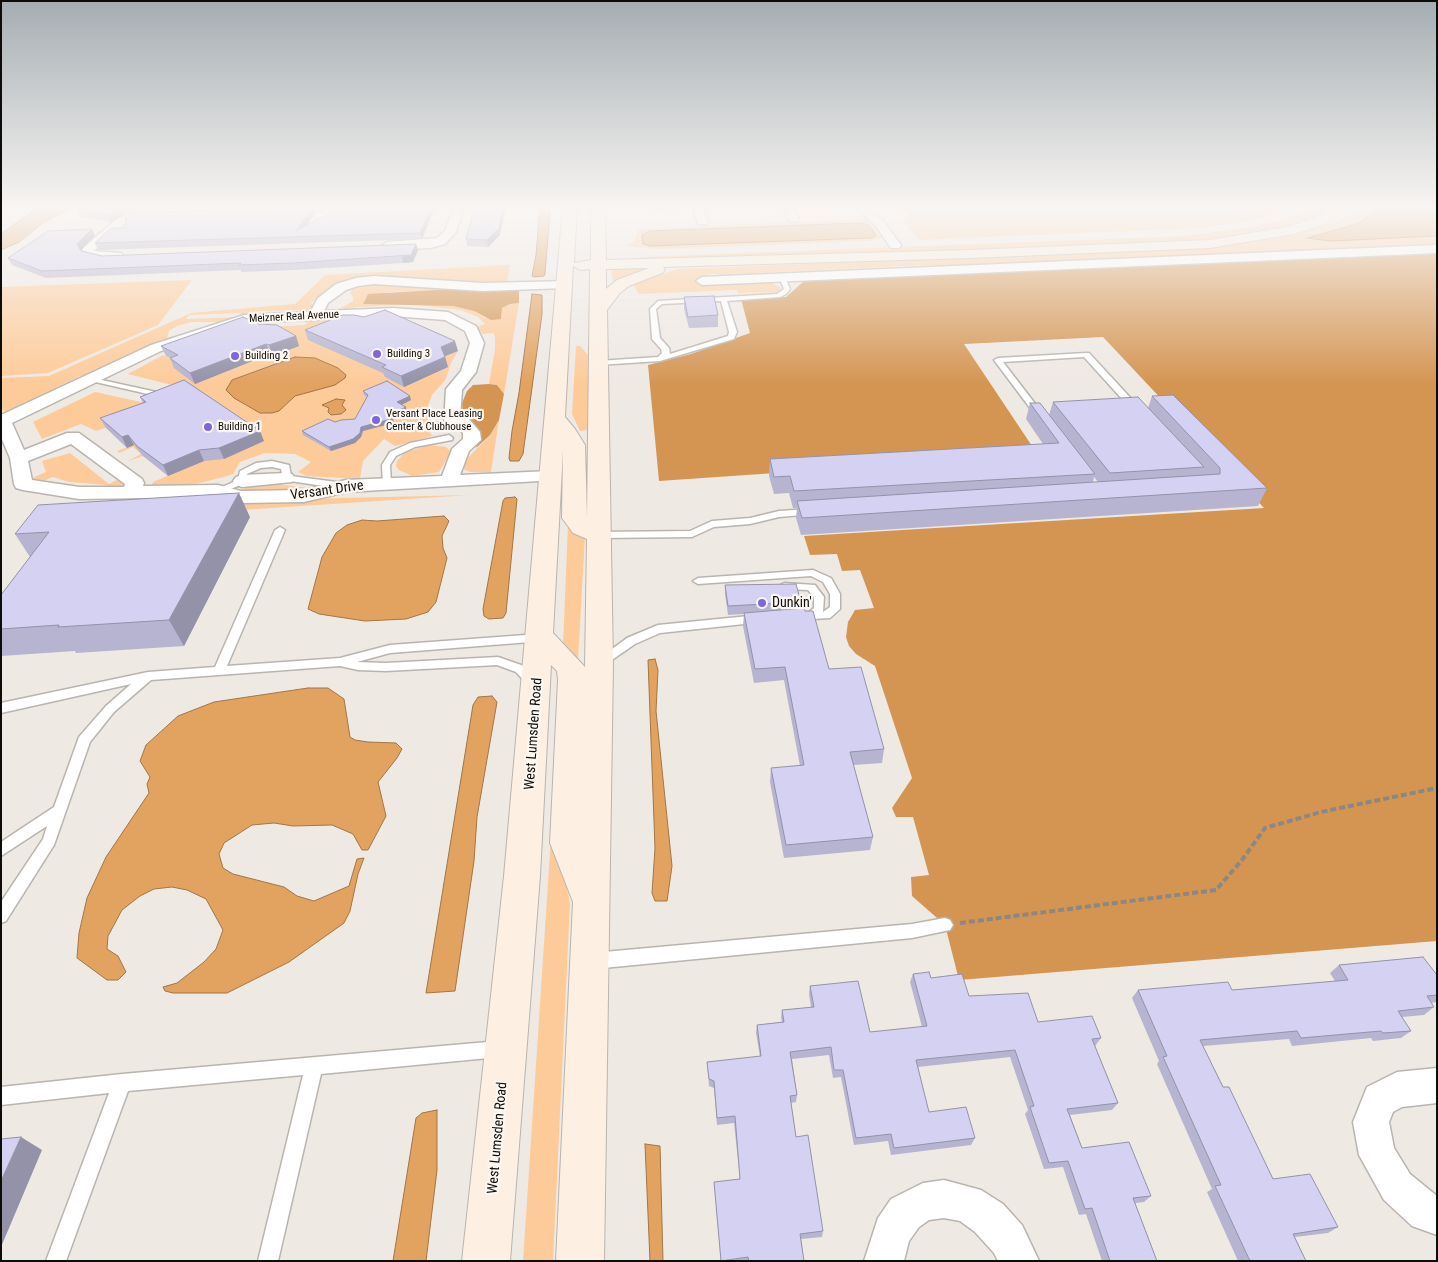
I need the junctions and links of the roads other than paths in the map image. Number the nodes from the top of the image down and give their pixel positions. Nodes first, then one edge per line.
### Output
1 (566, 266) edge
2 (598, 266) edge
3 (679, 266) edge
4 (1042, 266) edge
5 (782, 277) junction
6 (702, 281) dead end
7 (565, 284) junction
8 (723, 298) junction
9 (598, 310) junction
10 (325, 311) junction
11 (598, 358) junction
12 (660, 359) junction
13 (91, 379) junction
14 (161, 395) edge
15 (1144, 418) edge
16 (556, 419) junction
17 (2, 421) edge
18 (1046, 423) edge
19 (454, 437) junction
20 (19, 458) junction
21 (551, 476) junction
22 (286, 478) joint
23 (242, 481) joint
24 (449, 481) junction
25 (386, 484) junction
26 (346, 486) junction
27 (218, 491) junction
28 (131, 492) junction
29 (818, 511) edge
30 (280, 530) dead end
31 (599, 536) junction
32 (712, 580) junction
33 (698, 581) dead end
34 (811, 616) junction
35 (791, 617) edge
36 (772, 618) edge
37 (541, 638) junction
38 (340, 662) junction
39 (599, 664) junction
40 (219, 670) junction
41 (148, 676) junction
42 (537, 687) junction
43 (1, 708) edge
44 (58, 811) junction
45 (1, 850) edge
46 (591, 901) junction
47 (1, 916) edge
48 (945, 925) road end
49 (589, 962) junction
50 (506, 1048) junction
51 (314, 1065) junction
52 (122, 1083) junction
53 (1437, 1085) edge
54 (1, 1096) edge
55 (1437, 1216) edge
56 (56, 1261) edge
57 (268, 1261) edge
58 (486, 1261) edge
59 (580, 1261) edge
60 (884, 1261) edge
61 (1019, 1261) edge

1 - 7 main road, West Lumsden Road
2 - 9 main road
3 - 9 main road
4 - 5 street
5 - 6 street
5 - 8 lane
7 - 10 street
7 - 11 main road
7 - 16 main road, West Lumsden Road
8 - 12 lane
8 - 12 lane
9 - 11 main road
10 - 13 street, Meizner Real Avenue
10 - 19 street, Meizner Real Avenue
11 - 12 lane
11 - 31 main road
13 - 14 lane
13 - 17 street, Meizner Real Avenue
15 - 18 lane
16 - 21 main road, West Lumsden Road
16 - 31 main road
17 - 20 street, Versant Drive
19 - 24 street, Meizner Real Avenue
19 - 25 lane
20 - 28 street, Versant Drive
20 - 28 street
21 - 24 street, Versant Drive
21 - 37 main road, West Lumsden Road
22 - 23 street
22 - 26 lane
23 - 27 lane
24 - 25 street, Versant Drive
25 - 26 street, Versant Drive
26 - 27 street, Versant Drive
27 - 28 street, Versant Drive
29 - 31 lane
30 - 40 lane
31 - 39 main road
32 - 33 lane
32 - 34 lane
32 - 34 lane
34 - 35 lane
36 - 39 lane
37 - 38 lane
37 - 42 main road, West Lumsden Road
37 - 46 main road
38 - 40 lane
38 - 42 lane
39 - 46 main road
40 - 41 lane
41 - 43 lane
41 - 44 lane
42 - 50 main road, West Lumsden Road
44 - 45 lane
44 - 47 lane
46 - 49 main road
48 - 49 lane
49 - 59 main road
50 - 51 lane
50 - 58 main road, West Lumsden Road
51 - 52 lane
51 - 57 lane
52 - 54 lane
52 - 56 lane
53 - 55 street
60 - 61 street

